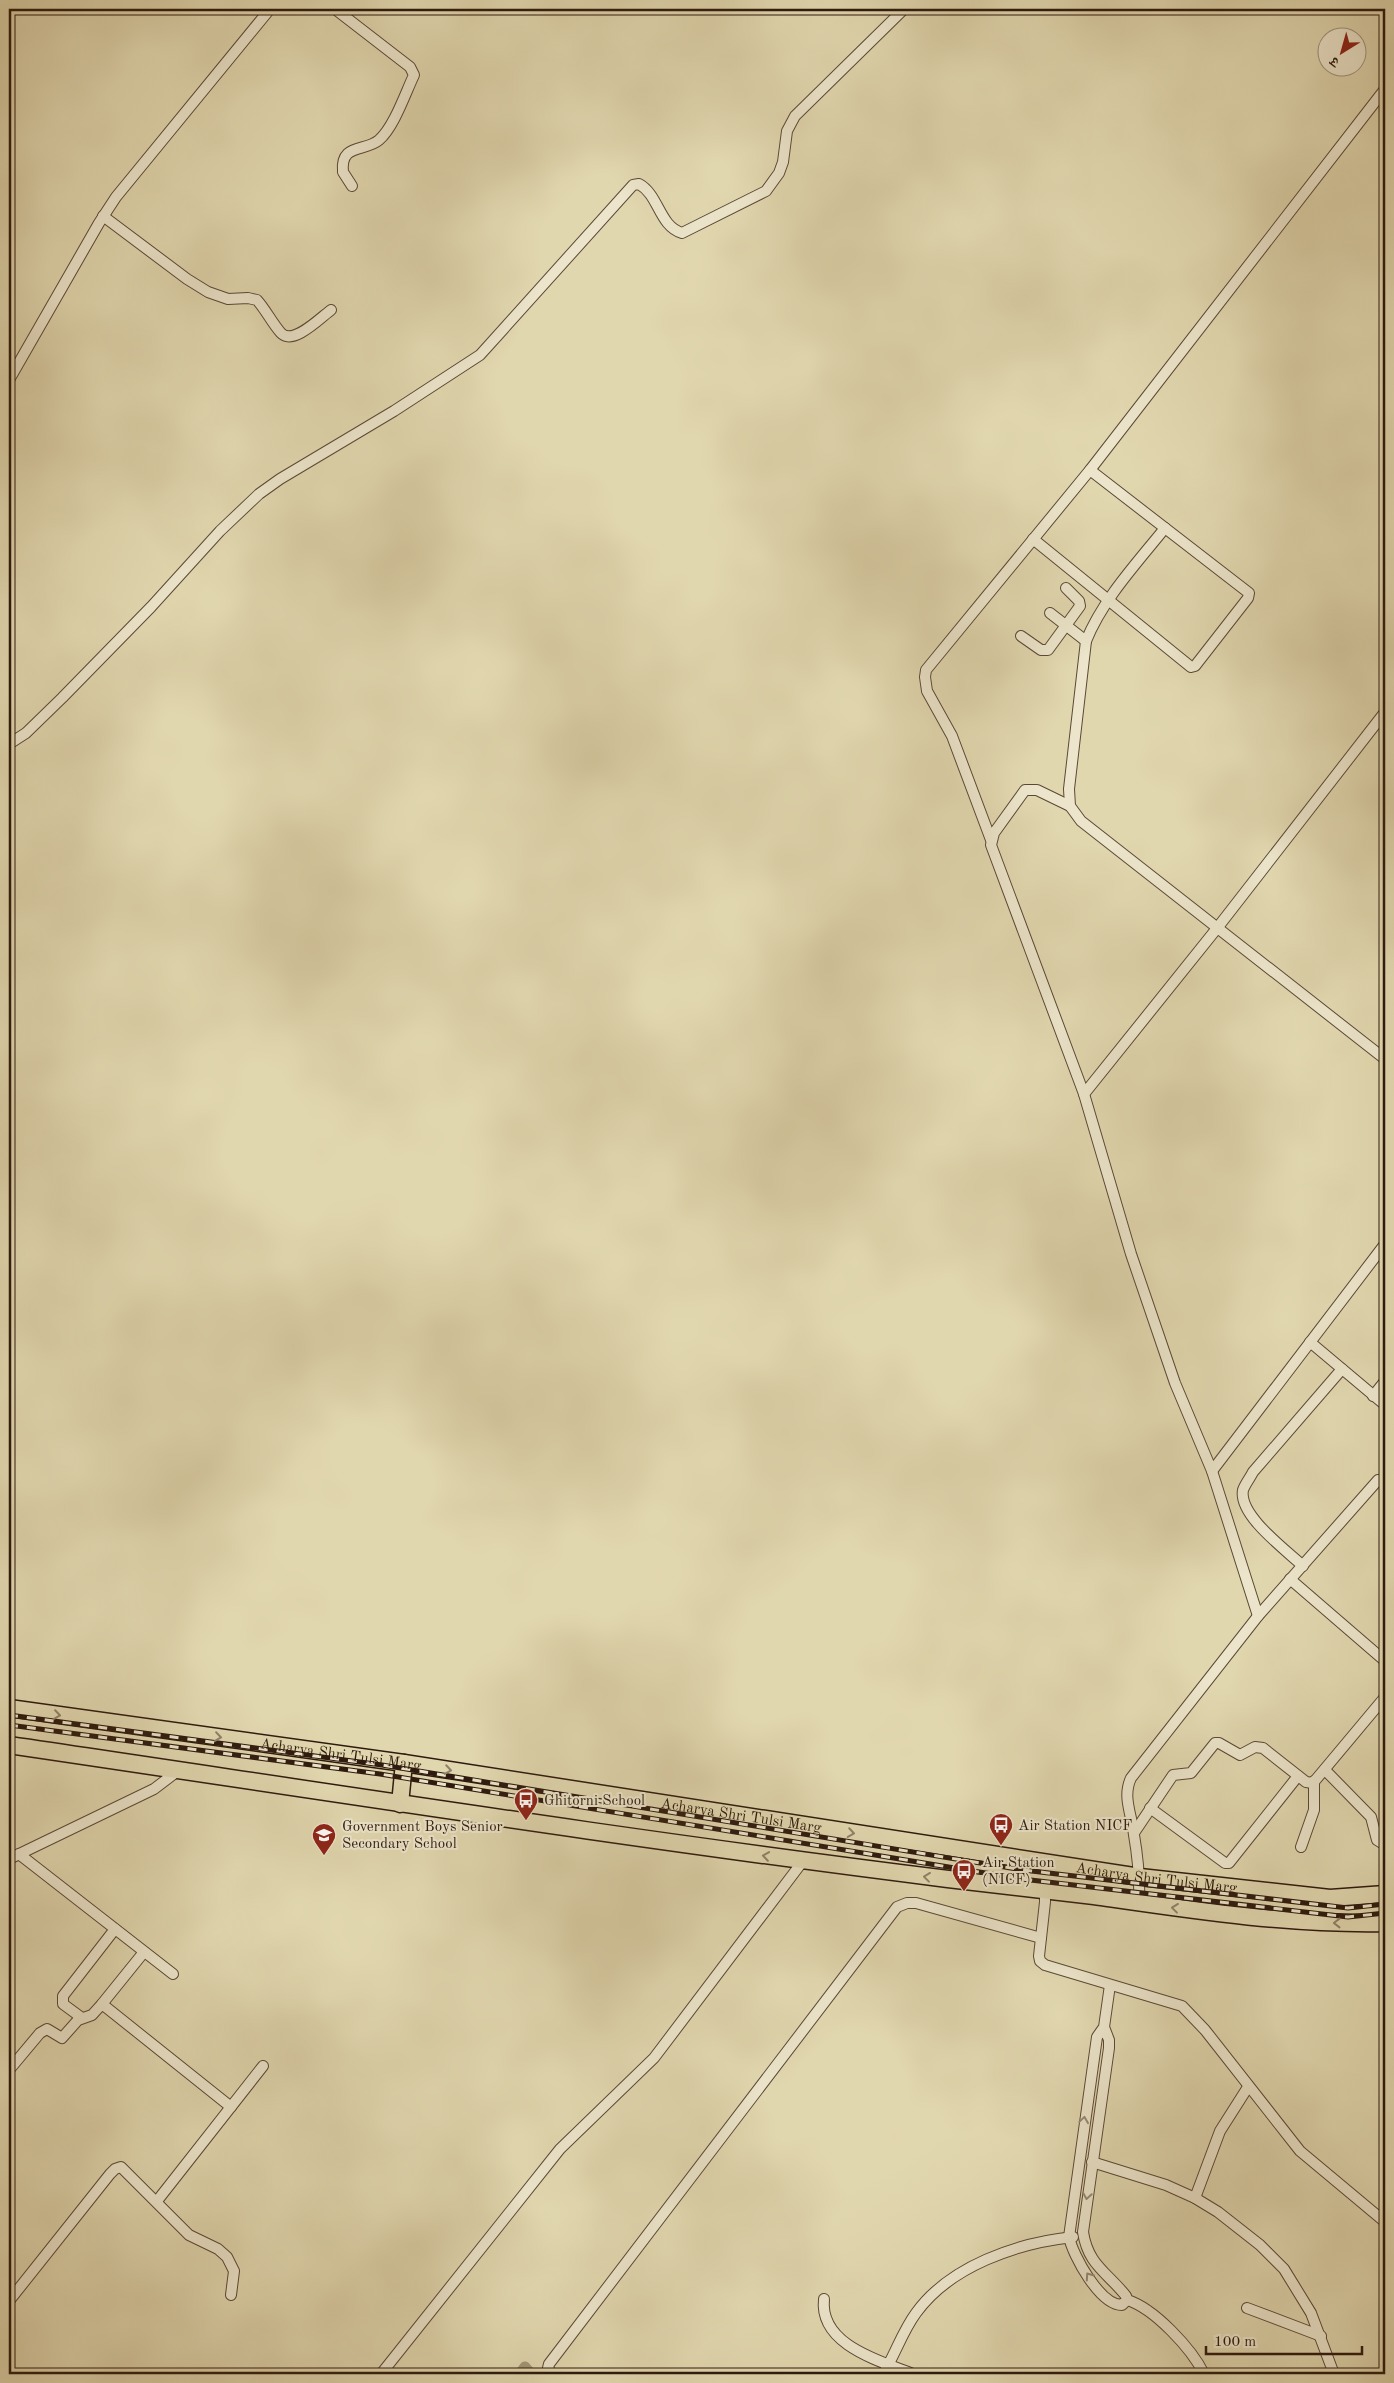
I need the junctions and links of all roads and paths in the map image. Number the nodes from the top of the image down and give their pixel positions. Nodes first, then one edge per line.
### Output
1 (270, 9) edge
2 (335, 9) edge
3 (904, 9) edge
4 (1385, 89) edge
5 (352, 186) dead end
6 (103, 216) junction
7 (331, 310) dead end
8 (9, 380) edge
9 (1090, 470) junction
10 (1164, 528) junction
11 (1033, 539) junction
12 (1066, 588) dead end
13 (1109, 600) junction
14 (1050, 613) dead end
15 (1066, 626) junction
16 (1021, 636) dead end
17 (1086, 641) junction
18 (1385, 712) edge
19 (9, 744) edge
20 (1070, 806) junction
21 (991, 840) junction
22 (1218, 927) junction
23 (1385, 1059) edge
24 (1084, 1094) junction
25 (1385, 1244) edge
26 (1310, 1342) junction
27 (1342, 1369) junction
28 (1385, 1381) edge
29 (1373, 1396) junction
30 (1385, 1405) edge
31 (1212, 1471) junction
32 (1378, 1480) dead end
33 (1303, 1566) junction
34 (1290, 1579) junction
35 (1258, 1616) junction
36 (1385, 1660) edge
37 (1385, 1697) edge
38 (9, 1708) edge
39 (9, 1745) edge
40 (404, 1763) junction
41 (179, 1770) junction
42 (1325, 1770) junction
43 (1298, 1776) junction
44 (1314, 1782) junction
45 (400, 1804) junction
46 (1150, 1808) junction
47 (1134, 1833) junction
48 (1385, 1845) edge
49 (1301, 1847) dead end
50 (19, 1854) junction
51 (9, 1859) edge
52 (803, 1861) junction
53 (1140, 1877) junction
54 (1045, 1891) junction
55 (1385, 1894) edge
56 (1139, 1904) junction
57 (1385, 1924) edge
58 (115, 1929) junction
59 (1041, 1938) junction
60 (144, 1952) junction
61 (173, 1974) dead end
62 (1110, 1986) junction
63 (102, 2004) junction
64 (82, 2018) junction
65 (1104, 2027) junction
66 (263, 2066) dead end
67 (9, 2070) edge
68 (1248, 2087) junction
69 (231, 2107) junction
70 (1092, 2162) junction
71 (1195, 2198) junction
72 (157, 2202) junction
73 (1385, 2222) edge
74 (1083, 2236) junction
75 (1068, 2237) junction
76 (231, 2295) dead end
77 (824, 2299) dead end
78 (1127, 2300) junction
79 (9, 2301) edge
80 (1247, 2308) dead end
81 (1320, 2336) junction
82 (886, 2370) edge
83 (381, 2374) edge
84 (552, 2374) edge
85 (913, 2374) edge
86 (1204, 2374) edge
87 (1334, 2374) edge

1 - 6 street
2 - 5 street
3 - 19 street
4 - 9 street
6 - 7 street
6 - 8 street
9 - 10 street
9 - 11 street
10 - 13 street
10 - 13 street
11 - 13 street
11 - 21 street
12 - 15 street
13 - 17 street
14 - 15 street
15 - 16 street
15 - 17 street
17 - 20 street
18 - 22 street
20 - 21 street
20 - 22 street
21 - 24 street
22 - 23 street
22 - 24 street
24 - 31 street
25 - 26 street
26 - 27 street
26 - 31 street
27 - 29 street
27 - 33 street
28 - 29 street
29 - 30 street
31 - 35 street
32 - 33 street
33 - 34 street
34 - 35 street
34 - 36 street
35 - 47 street
37 - 42 street
38 -> 40 highway, Acharya Shri Tulsi Marg
39 - 41 highway, Acharya Shri Tulsi Marg
40 - 45 highway
40 -> 53 highway, Acharya Shri Tulsi Marg
41 - 45 highway, Acharya Shri Tulsi Marg
41 - 50 street
42 - 44 street
42 - 48 street
43 - 44 street
43 - 46 street
43 - 46 street
44 - 49 street
52 -> 45 highway, Acharya Shri Tulsi Marg
46 - 47 street
47 - 53 street
50 - 51 street
50 - 58 street
54 -> 52 highway, Acharya Shri Tulsi Marg
52 - 83 street
53 - 55 highway, Acharya Shri Tulsi Marg
53 - 56 street
54 - 56 highway, Acharya Shri Tulsi Marg
54 - 59 street
57 -> 56 highway, Acharya Shri Tulsi Marg
58 - 60 street
58 - 64 street
59 - 62 street
59 - 84 street
60 - 61 street
60 - 63 street
62 - 65 street
62 - 68 street
63 - 64 street
63 - 69 street
64 - 67 street
65 - 70 street
75 -> 65 street
66 - 69 street
68 - 71 street
68 - 73 street
69 - 72 street
70 - 71 street
70 -> 74 street
71 - 81 street
72 - 76 street
72 - 79 street
74 - 75 street
74 - 78 street
78 -> 75 street
75 - 82 street
77 - 82 street
78 - 86 street
80 - 81 street
81 - 87 street
82 - 85 street

